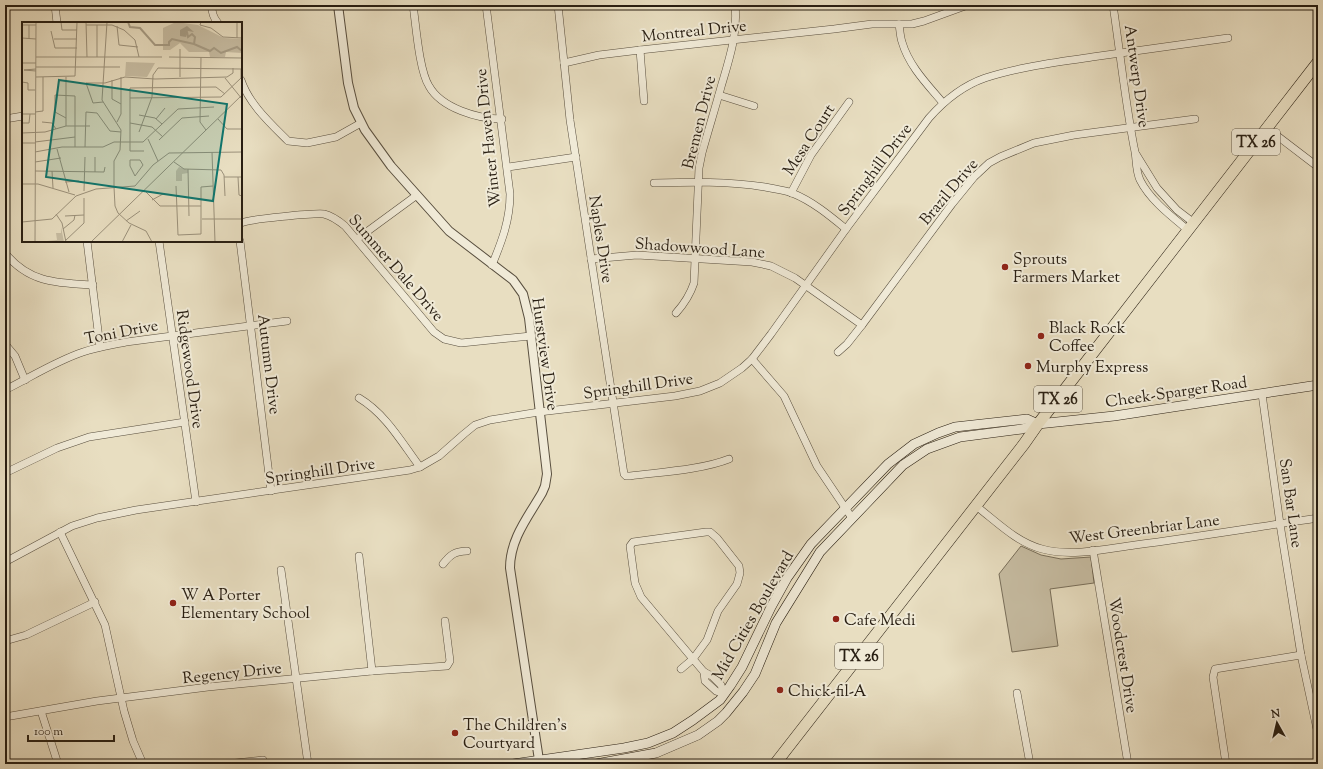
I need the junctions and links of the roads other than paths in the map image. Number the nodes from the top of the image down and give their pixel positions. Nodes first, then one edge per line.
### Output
1 (55, 5) edge
2 (212, 5) edge
3 (338, 5) edge
4 (414, 5) edge
5 (486, 5) edge
6 (558, 5) edge
7 (735, 5) edge
8 (968, 5) edge
9 (1113, 5) edge
10 (57, 22) edge
11 (217, 22) edge
12 (899, 24) junction
13 (1228, 38) dead end
14 (734, 40) junction
15 (640, 50) junction
16 (1120, 53) junction
17 (1318, 62) edge
18 (564, 63) junction
19 (242, 83) edge
20 (719, 95) junction
21 (644, 101) dead end
22 (850, 102) dead end
23 (943, 103) junction
24 (754, 106) dead end
25 (22, 116) edge
26 (5, 119) edge
27 (502, 119) junction
28 (1196, 119) dead end
29 (361, 124) junction
30 (1130, 127) junction
31 (1267, 128) junction
32 (576, 157) junction
33 (508, 167) junction
34 (1318, 167) edge
35 (698, 182) junction
36 (654, 183) dead end
37 (791, 192) junction
38 (418, 195) junction
39 (242, 223) edge
40 (1191, 227) junction
41 (846, 229) junction
42 (357, 239) junction
43 (87, 242) edge
44 (159, 242) edge
45 (240, 242) edge
46 (5, 253) edge
47 (695, 258) junction
48 (591, 259) junction
49 (492, 265) junction
50 (93, 285) junction
51 (806, 285) junction
52 (676, 313) dead end
53 (287, 321) dead end
54 (862, 325) junction
55 (251, 326) junction
56 (172, 336) junction
57 (531, 336) junction
58 (5, 344) edge
59 (100, 347) junction
60 (838, 352) dead end
61 (752, 359) junction
62 (25, 380) junction
63 (1318, 385) edge
64 (5, 390) edge
65 (1262, 394) junction
66 (360, 398) dead end
67 (612, 403) junction
68 (539, 412) junction
69 (185, 422) junction
70 (1038, 424) junction
71 (729, 459) dead end
72 (420, 467) junction
73 (5, 473) edge
74 (271, 491) junction
75 (196, 502) junction
76 (976, 506) junction
77 (845, 508) junction
78 (852, 518) junction
79 (1318, 518) edge
80 (1280, 524) junction
81 (60, 532) junction
82 (1093, 550) junction
83 (467, 551) dead end
84 (359, 556) dead end
85 (5, 562) edge
86 (443, 564) dead end
87 (281, 570) dead end
88 (95, 602) junction
89 (445, 621) dead end
90 (5, 641) edge
91 (1302, 655) junction
92 (693, 659) junction
93 (680, 669) dead end
94 (372, 671) junction
95 (296, 680) junction
96 (1017, 693) dead end
97 (724, 694) junction
98 (121, 698) junction
99 (735, 702) junction
100 (41, 711) junction
101 (5, 717) edge
102 (1318, 734) edge
103 (624, 748) junction
104 (626, 759) junction
105 (263, 760) dead end
106 (539, 762) edge
107 (779, 762) edge
108 (58, 764) edge
109 (143, 764) edge
110 (226, 764) edge
111 (308, 764) edge
112 (514, 764) edge
113 (596, 764) edge
114 (1030, 764) edge
115 (1128, 764) edge
116 (1226, 764) edge

1 - 10 street
2 - 11 street
3 - 29 street, Hurstview Drive
4 - 27 street
5 - 27 street, Winter Haven Drive
6 - 18 street, Naples Drive
7 - 14 street, Bremen Drive
8 - 12 street, Montreal Drive
9 - 16 street, Antwerp Drive
12 - 14 street, Montreal Drive
12 - 23 street
13 - 16 street, Springhill Drive
14 - 15 street, Montreal Drive
14 - 20 street, Bremen Drive
15 - 18 street, Montreal Drive
15 - 21 street
16 - 23 street, Springhill Drive
16 - 30 street, Antwerp Drive
17 - 31 main road, TX 26
18 - 32 street, Naples Drive
19 - 29 street
20 - 24 street
20 - 35 street, Bremen Drive
22 - 37 street, Mesa Court
23 - 41 street, Springhill Drive
25 - 26 street
27 - 33 street, Winter Haven Drive
28 - 30 street, Brazil Drive
29 - 38 street, Hurstview Drive
30 - 40 street, Antwerp Drive
30 - 54 street, Brazil Drive
31 - 34 street
31 - 40 main road, TX 26
32 - 33 street
32 - 48 street, Naples Drive
33 - 49 street, Winter Haven Drive
35 - 36 street
35 - 37 street
35 - 47 street, Bremen Drive
37 - 41 street
38 - 42 street
38 - 49 street, Hurstview Drive
39 - 42 street, Summer Dale Drive
40 - 70 main road, TX 26
41 - 51 street, Springhill Drive
42 - 57 street, Summer Dale Drive
43 - 50 street
44 - 56 street, Ridgewood Drive
45 - 55 street, Autumn Drive
46 - 50 street
47 - 48 street, Shadowwood Lane
47 - 51 street, Shadowwood Lane
47 - 52 street, Bremen Drive
48 - 67 street, Naples Drive
49 - 57 street, Hurstview Drive
50 - 59 street
51 - 54 street, Shadowwood Lane
51 - 61 street, Springhill Drive
53 - 55 street, Toni Drive
54 - 60 street, Brazil Drive
55 - 56 street, Toni Drive
55 - 74 street, Autumn Drive
56 - 59 street, Toni Drive
56 - 69 street, Ridgewood Drive
57 - 68 street, Hurstview Drive
58 - 62 street
59 - 62 street, Toni Drive
61 - 67 street, Springhill Drive
61 - 77 street
62 - 64 street, Toni Drive
63 - 65 main road, Cheek-Sparger Road
65 - 70 main road, Cheek-Sparger Road
65 - 80 street, San Bar Lane
66 - 72 street
67 - 68 street, Springhill Drive
67 - 71 street, Naples Drive
68 - 72 street, Springhill Drive
68 - 106 street, Hurstview Drive
69 - 73 street
69 - 75 street, Ridgewood Drive
70 - 76 main road, TX 26
70 - 77 main road, Mid Cities Boulevard
70 - 78 main road, Mid Cities Boulevard
72 - 74 street, Springhill Drive
74 - 75 street, Springhill Drive
75 - 81 street, Springhill Drive
76 - 82 street, West Greenbriar Lane
76 - 107 main road, TX 26
77 - 78 street
77 - 97 main road, Mid Cities Boulevard
78 - 99 main road, Mid Cities Boulevard
79 - 80 street, West Greenbriar Lane
80 - 82 street, West Greenbriar Lane
80 - 91 street, San Bar Lane
81 - 85 street, Springhill Drive
81 - 88 street
82 - 115 street, Woodcrest Drive
83 - 86 street
84 - 94 street
87 - 95 street
88 - 90 street
88 - 98 street
89 - 94 street, Regency Drive
91 - 102 street, San Bar Lane
91 - 116 street
92 - 92 street
92 - 93 street
92 - 97 street
94 - 95 street, Regency Drive
95 - 98 street, Regency Drive
95 - 111 street
96 - 114 street
97 - 99 main road
97 - 103 main road, Mid Cities Boulevard
98 - 100 street, Regency Drive
98 - 109 street
99 - 104 main road, Mid Cities Boulevard
100 - 101 street, Regency Drive
100 - 108 street
103 - 104 main road
103 - 106 main road, Mid Cities Boulevard
104 - 113 main road, Mid Cities Boulevard
105 - 110 street
106 - 112 main road, Mid Cities Boulevard

